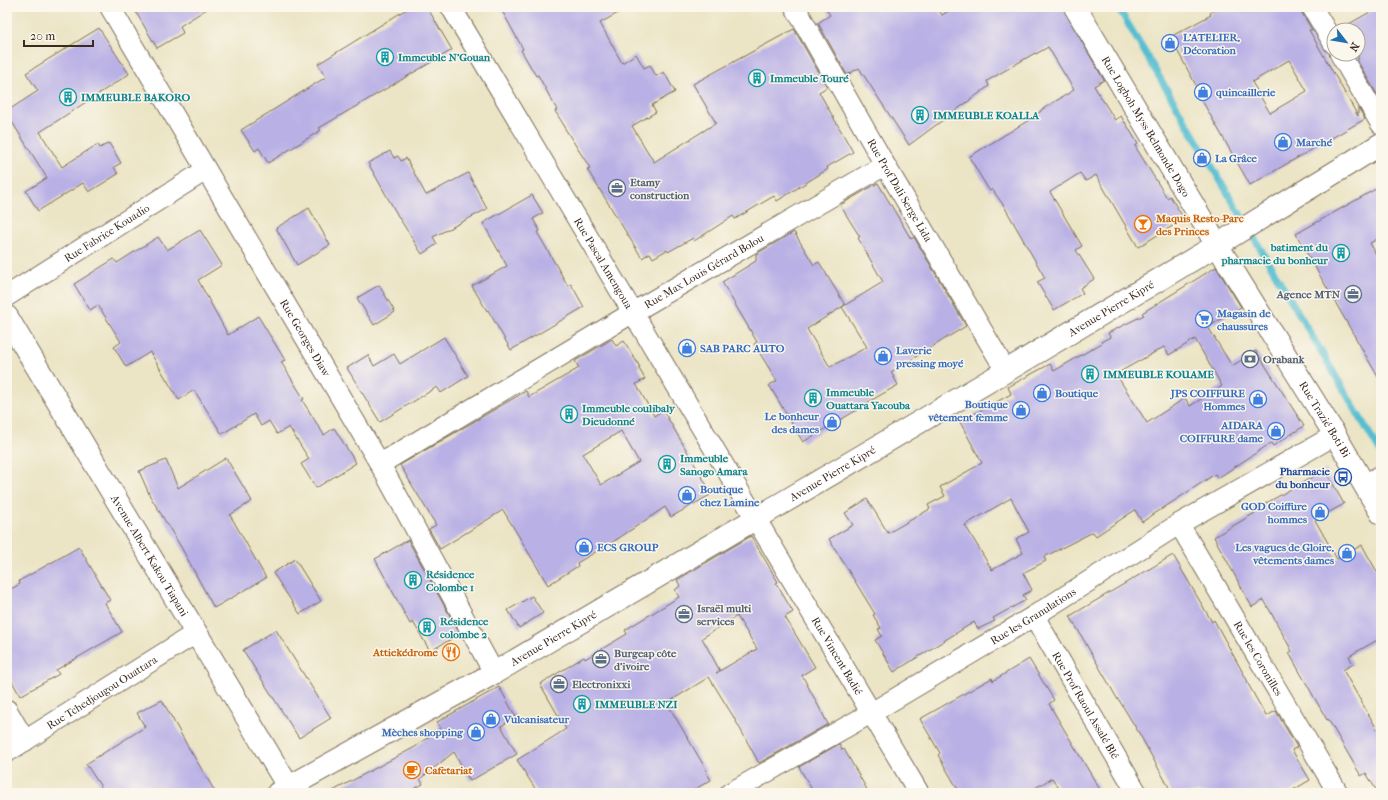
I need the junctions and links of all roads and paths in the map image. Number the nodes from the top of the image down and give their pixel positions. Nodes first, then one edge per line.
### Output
1 (110, 7) edge
2 (451, 7) edge
3 (795, 7) edge
4 (1075, 7) edge
5 (1312, 7) edge
6 (1326, 31) edge
7 (1345, 62) edge
8 (1381, 124) edge
9 (1381, 144) edge
10 (885, 165) junction
11 (206, 170) junction
12 (1217, 245) junction
13 (7, 296) edge
14 (632, 313) junction
15 (7, 317) edge
16 (1006, 371) junction
17 (1335, 435) junction
18 (380, 464) junction
19 (1373, 480) edge
20 (1381, 513) edge
21 (756, 518) junction
22 (1180, 524) junction
23 (1034, 616) junction
24 (196, 633) junction
25 (494, 673) junction
26 (7, 710) edge
27 (870, 713) junction
28 (25, 741) junction
29 (7, 752) edge
30 (286, 791) edge
31 (730, 793) edge
32 (919, 793) edge
33 (1137, 793) edge
34 (1338, 793) edge

1 - 11 street, Rue Georges Diaw
2 - 14 street, Rue Pascal Amengoua
3 - 10 street, Rue Prof Dali Serge Lida
4 - 12 street, Rue Logboh Myss Belmonde Dogo
5 - 6 street
7 - 8 street
9 - 12 street, Avenue Pierre Kipré
10 - 14 street, Rue Max Louis Gérard Bolou
10 - 16 street, Rue Prof Dali Serge Lida
11 - 13 street, Rue Fabrice Kouadio
11 - 18 street, Rue Georges Diaw
12 - 16 street, Avenue Pierre Kipré
12 - 17 street, Rue Trazié Boti Bi
14 - 18 street, Rue Max Louis Gérard Bolou
14 - 21 street, Rue Pascal Amengoua
15 - 24 street, Avenue Albert Kakou Tiapani
16 - 21 street, Avenue Pierre Kipré
17 - 19 street, Rue Trazié Boti Bi
17 - 22 street, Rue les Granulations
18 - 25 street, Rue Georges Diaw
19 - 20 street, Rue Trazié Boti Bi
21 - 25 street, Avenue Pierre Kipré
21 - 27 street, Rue Vincent Badié
22 - 23 street, Rue les Granulations
22 - 34 street, Rue les Coronilles
23 - 27 street, Rue les Granulations
23 - 33 street, Rue Prof Raoul Assalé Blé
24 - 28 street, Rue Tchedjougou Ouattara
24 - 30 street, Avenue Albert Kakou Tiapani
25 - 30 street, Avenue Pierre Kipré
26 - 28 street
27 - 31 street, Rue les Granulations
27 - 32 street, Rue Vincent Badié
28 - 29 street, Rue Tchedjougou Ouattara

